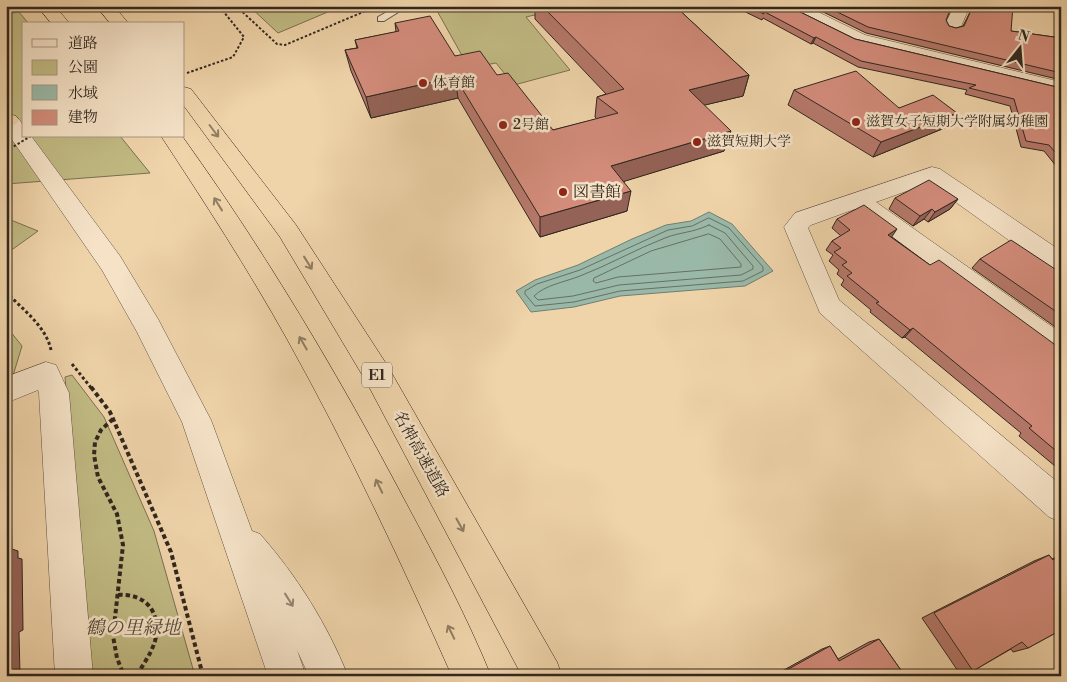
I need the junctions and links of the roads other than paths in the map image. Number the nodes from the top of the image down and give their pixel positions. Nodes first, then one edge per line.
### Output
1 (45, 6) edge
2 (104, 6) edge
3 (124, 6) edge
4 (404, 6) edge
5 (792, 6) edge
6 (68, 16) edge
7 (381, 18) dead end
8 (119, 22) edge
9 (132, 22) edge
10 (1061, 88) edge
11 (185, 94) edge
12 (7, 120) edge
13 (163, 138) edge
14 (172, 138) edge
15 (200, 177) junction
16 (858, 200) junction
17 (1061, 264) edge
18 (1061, 348) edge
19 (6, 390) edge
20 (1061, 506) edge
21 (238, 534) junction
22 (283, 669) edge
23 (74, 676) edge
24 (330, 676) edge
25 (472, 676) edge
26 (543, 676) edge

1 - 6 highway
2 - 8 highway
3 - 9 highway
4 - 7 lane
5 - 10 street
11 -> 26 highway, 名神高速道路 / E1
12 - 21 street
13 - 15 highway
14 - 15 highway
25 -> 15 highway
16 - 17 street
16 - 18 street
16 - 20 street
19 - 23 street
21 - 22 street
21 -> 24 street

